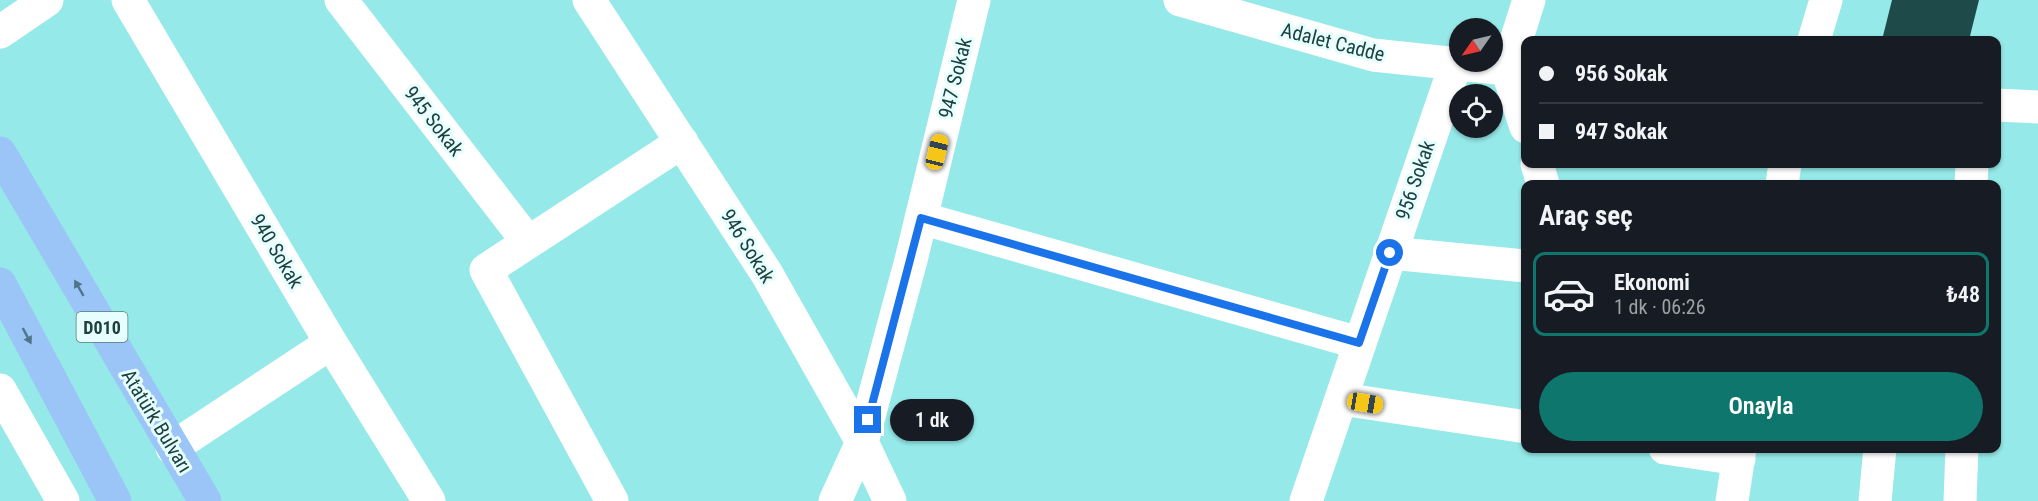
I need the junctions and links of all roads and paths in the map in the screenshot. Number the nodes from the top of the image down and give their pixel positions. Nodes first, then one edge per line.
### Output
1 (47, 0) edge
2 (128, 0) edge
3 (341, 0) edge
4 (589, 0) edge
5 (975, 0) edge
6 (1180, 0) edge
7 (1529, 0) edge
8 (1826, 0) edge
9 (0, 32) edge
10 (1522, 36) edge
11 (1815, 36) edge
12 (1521, 43) edge
13 (1449, 62) edge
14 (1516, 70) edge
15 (1453, 72) edge
16 (1521, 99) edge
17 (2001, 105) edge
18 (2038, 107) edge
19 (682, 142) junction
20 (0, 153) edge
21 (921, 218) junction
22 (528, 242) junction
23 (1390, 253) junction
24 (1521, 266) edge
25 (0, 284) edge
26 (332, 343) junction
27 (1359, 343) junction
28 (0, 390) edge
29 (1342, 399) junction
30 (1521, 427) edge
31 (862, 442) junction
32 (172, 448) junction
33 (1880, 453) edge
34 (1962, 453) edge
35 (1740, 454) edge
36 (63, 501) edge
37 (116, 501) edge
38 (205, 501) edge
39 (429, 501) edge
40 (612, 501) edge
41 (835, 501) edge
42 (890, 501) edge
43 (1306, 501) edge
44 (1732, 501) edge
45 (1875, 501) edge
46 (1960, 501) edge

1 - 9 street
2 - 26 street, 940 Sokak
3 - 22 street, 945 Sokak
4 - 19 street, 946 Sokak
5 - 21 street, 947 Sokak
6 - 13 street, Adalet Cadde
7 - 10 street
8 - 11 street
12 - 14 street
14 - 16 street
15 - 23 street, 956 Sokak
17 - 18 street
19 - 22 street
19 - 31 street, 946 Sokak
32 -> 20 highway, Atatürk Bulvarı / D010
21 - 27 street
21 - 31 street, 947 Sokak
22 - 40 street
23 - 24 street
23 - 27 street, 956 Sokak
25 -> 37 highway
26 - 32 street
26 - 39 street, 940 Sokak
27 - 29 street, 956 Sokak
28 - 36 street
29 - 30 street
29 - 43 street, 956 Sokak
31 - 41 street, 947 Sokak
31 - 42 street, 946 Sokak
32 - 38 highway, Atatürk Bulvarı / D010
33 - 45 street
34 - 46 street
35 - 44 street

